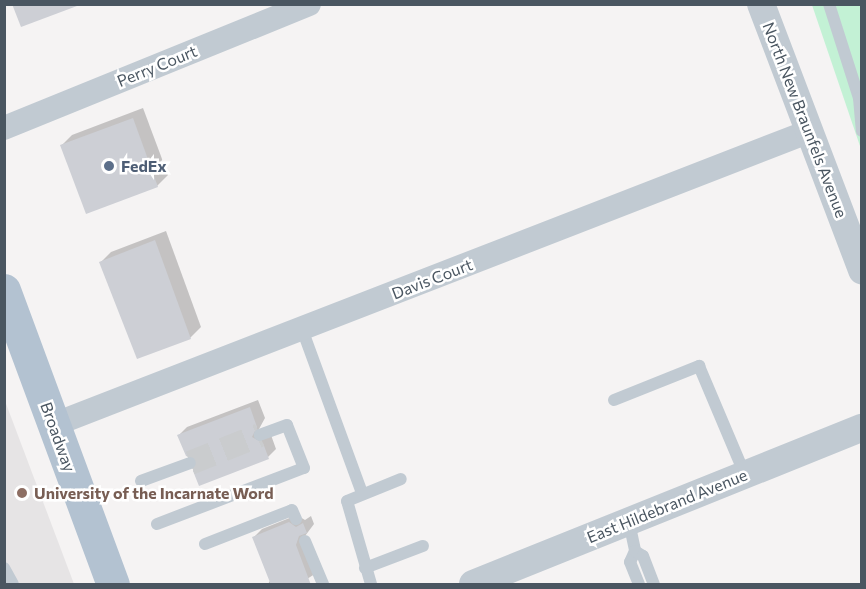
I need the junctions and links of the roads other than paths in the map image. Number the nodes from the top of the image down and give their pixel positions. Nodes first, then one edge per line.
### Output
1 (309, 4) edge
2 (761, 4) edge
3 (829, 4) edge
4 (860, 100) edge
5 (4, 128) edge
6 (810, 131) junction
7 (861, 131) edge
8 (861, 270) edge
9 (4, 290) edge
10 (302, 329) junction
11 (614, 400) dead end
12 (53, 425) junction
13 (861, 428) edge
14 (260, 435) tunnel mouth
15 (189, 463) tunnel mouth
16 (745, 475) junction
17 (401, 479) dead end
18 (141, 481) dead end
19 (363, 493) junction
20 (296, 519) dead end
21 (629, 522) junction
22 (157, 525) dead end
23 (305, 542) dead end
24 (205, 544) dead end
25 (423, 546) dead end
26 (635, 551) junction
27 (4, 568) edge
28 (365, 568) junction
29 (13, 585) edge
30 (113, 585) edge
31 (323, 585) edge
32 (371, 585) edge
33 (473, 585) edge
34 (639, 585) edge
35 (654, 585) edge

1 - 5 street, Perry Court
2 - 6 street, North New Braunfels Avenue
3 - 4 lane
4 - 7 lane
6 - 8 street, North New Braunfels Avenue
6 - 10 street, Davis Court
9 - 12 main road, Broadway
10 - 12 street, Davis Court
10 - 19 lane
11 - 16 lane
12 - 30 main road, Broadway
13 - 16 street, East Hildebrand Avenue
14 - 22 lane
15 - 18 lane
16 - 21 street, East Hildebrand Avenue
17 - 19 lane
19 - 28 lane
20 - 24 lane
21 - 26 lane
21 - 33 street, East Hildebrand Avenue
23 - 31 lane
25 - 28 lane
26 - 34 lane
26 - 35 lane
27 - 29 lane
28 - 32 lane

